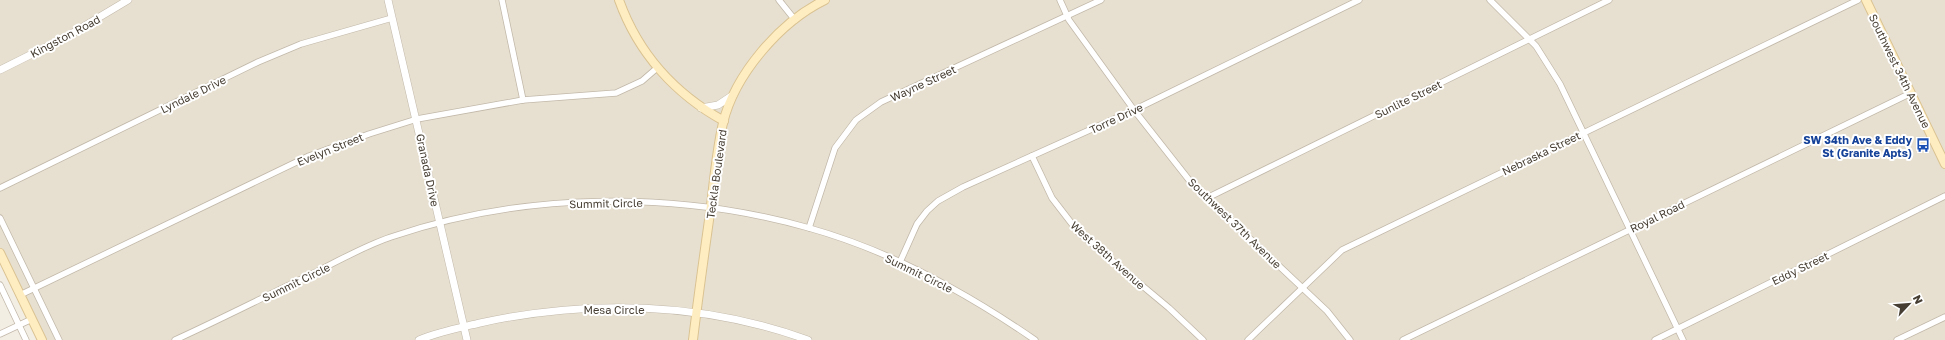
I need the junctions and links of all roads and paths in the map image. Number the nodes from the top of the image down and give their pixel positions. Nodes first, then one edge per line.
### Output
1 (128, 0) edge
2 (388, 0) edge
3 (502, 0) edge
4 (619, 0) edge
5 (779, 0) edge
6 (825, 0) edge
7 (1060, 0) edge
8 (1100, 0) edge
9 (1360, 0) edge
10 (1490, 0) edge
11 (1609, 0) edge
12 (1858, 0) edge
13 (1866, 0) edge
14 (1068, 16) junction
15 (392, 18) junction
16 (795, 20) junction
17 (1529, 39) junction
18 (657, 68) junction
19 (0, 70) edge
20 (735, 93) junction
21 (1911, 93) junction
22 (523, 100) junction
23 (701, 108) junction
24 (1134, 110) junction
25 (417, 119) junction
26 (724, 121) junction
27 (1584, 133) junction
28 (1032, 156) junction
29 (1945, 164) edge
30 (0, 188) edge
31 (1945, 196) edge
32 (1207, 198) junction
33 (710, 208) junction
34 (0, 218) edge
35 (440, 223) junction
36 (810, 228) junction
37 (1630, 229) junction
38 (0, 253) edge
39 (900, 262) junction
40 (0, 285) edge
41 (1302, 288) junction
42 (35, 289) junction
43 (20, 296) junction
44 (696, 313) junction
45 (1945, 317) edge
46 (32, 319) junction
47 (19, 325) junction
48 (464, 327) junction
49 (1678, 329) junction
50 (0, 334) edge
51 (26, 340) edge
52 (42, 340) edge
53 (59, 340) edge
54 (175, 340) edge
55 (418, 340) edge
56 (467, 340) edge
57 (693, 340) edge
58 (808, 340) edge
59 (1035, 340) edge
60 (1202, 340) edge
61 (1248, 340) edge
62 (1350, 340) edge
63 (1403, 340) edge
64 (1655, 340) edge
65 (1683, 340) edge
66 (1897, 340) edge

1 - 19 street, Kingston Road
2 - 15 street, Granada Drive
3 - 22 street
4 - 18 main road
5 - 16 street
6 - 16 main road, Teckla Boulevard
7 - 14 street, Southwest 37th Avenue
8 - 14 street, Wayne Street
9 - 24 street, Torre Drive
10 - 17 street
11 - 17 street, Sunlite Street
12 - 27 street, Nebraska Street
13 - 21 main road, Southwest 34th Avenue
14 - 24 street, Southwest 37th Avenue
14 - 36 street, Wayne Street
15 - 25 street, Granada Drive
15 - 30 street, Lyndale Drive
16 - 20 main road, Teckla Boulevard
17 - 27 street
17 - 32 street, Sunlite Street
18 - 22 street, Evelyn Street
18 - 23 main road
20 - 23 street
20 - 26 main road, Teckla Boulevard
21 - 29 main road, Southwest 34th Avenue
21 - 37 street, Royal Road
22 - 25 street, Evelyn Street
23 - 26 main road
24 - 28 street, Torre Drive
24 - 32 street, Southwest 37th Avenue
25 - 35 street, Granada Drive
25 - 42 street, Evelyn Street
26 - 33 main road, Teckla Boulevard
27 - 37 street
27 - 41 street, Nebraska Street
28 - 39 street, Torre Drive
28 - 60 street, West 38th Avenue
31 - 49 street, Eddy Street
32 - 41 street, Southwest 37th Avenue
33 - 35 street, Summit Circle
33 - 36 street, Summit Circle
33 - 44 main road, Teckla Boulevard
34 - 42 street
35 - 48 street, Granada Drive
35 - 54 street, Summit Circle
36 - 39 street, Summit Circle
37 - 49 street
37 - 63 street, Royal Road
38 - 43 main road
39 - 59 street, Summit Circle
40 - 47 street
41 - 61 street, Nebraska Street
41 - 62 street, Southwest 37th Avenue
42 - 43 street, Evelyn Street
42 - 53 street
43 - 46 main road
44 - 48 street, Mesa Circle
44 - 57 main road, Teckla Boulevard
44 - 58 street, Mesa Circle
45 - 66 street
46 - 47 street
46 - 52 main road
47 - 50 street
47 - 51 street
48 - 55 street, Mesa Circle
48 - 56 street, Granada Drive
49 - 64 street, Eddy Street
49 - 65 street

